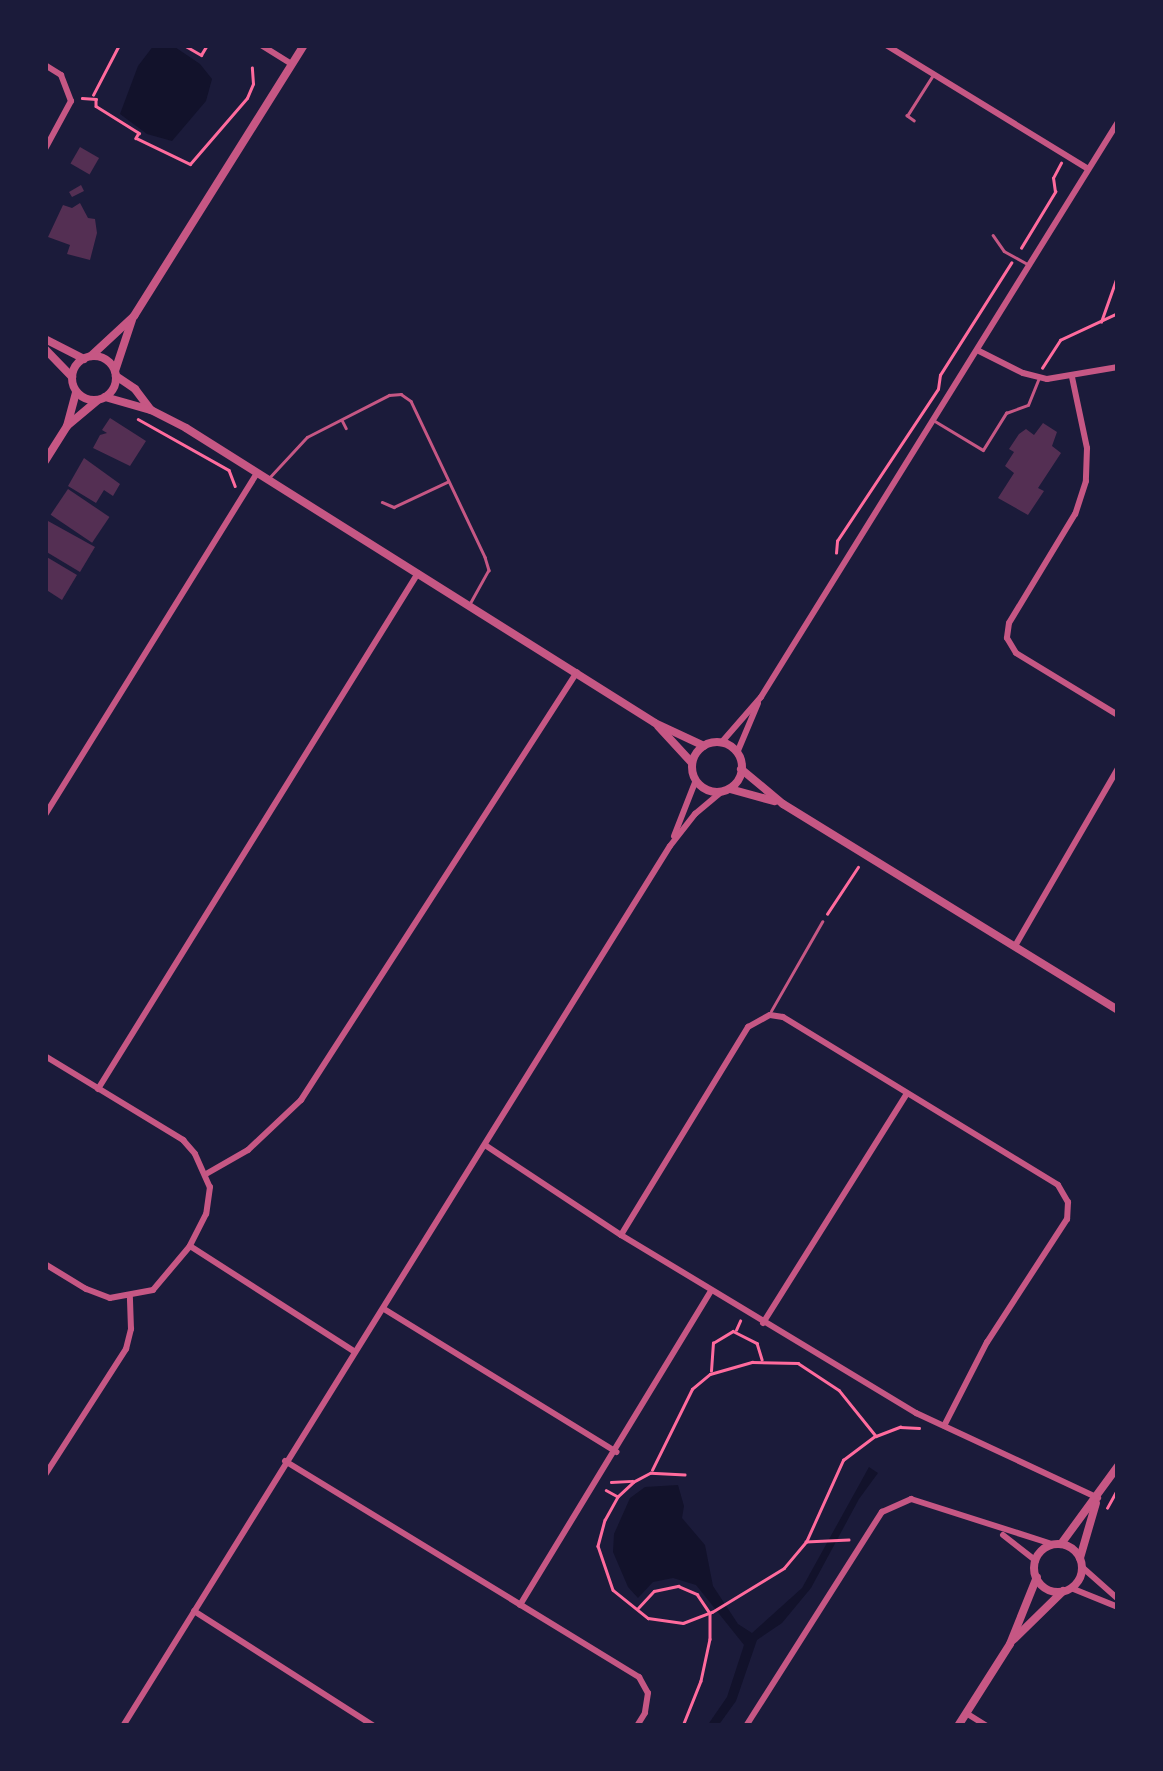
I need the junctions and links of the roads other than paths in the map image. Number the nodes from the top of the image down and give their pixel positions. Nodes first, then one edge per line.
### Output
1 (261, 45) edge
2 (304, 45) edge
3 (886, 45) edge
4 (292, 64) junction
5 (45, 65) edge
6 (934, 74) junction
7 (914, 121) dead end
8 (1118, 122) edge
9 (45, 149) edge
10 (1088, 168) junction
11 (992, 234) dead end
12 (1029, 265) junction
13 (134, 316) junction
14 (45, 340) edge
15 (45, 349) edge
16 (978, 350) junction
17 (88, 358) junction
18 (1118, 366) edge
19 (1040, 373) junction
20 (115, 374) junction
21 (72, 377) junction
22 (1072, 377) junction
23 (76, 392) junction
24 (101, 399) junction
25 (378, 400) junction
26 (151, 410) junction
27 (383, 411) dead end
28 (342, 419) junction
29 (934, 420) junction
30 (67, 426) junction
31 (346, 428) dead end
32 (45, 461) edge
33 (257, 474) junction
34 (268, 480) junction
35 (449, 481) junction
36 (419, 486) dead end
37 (423, 493) junction
38 (382, 502) dead end
39 (418, 573) junction
40 (470, 605) junction
41 (577, 672) junction
42 (760, 698) junction
43 (1118, 715) edge
44 (655, 723) junction
45 (721, 743) junction
46 (704, 746) junction
47 (736, 753) junction
48 (692, 764) junction
49 (1118, 768) edge
50 (742, 769) junction
51 (696, 780) junction
52 (725, 790) junction
53 (782, 804) junction
54 (45, 815) edge
55 (670, 846) junction
56 (822, 922) road end
57 (1014, 946) junction
58 (1118, 1010) edge
59 (770, 1015) junction
60 (45, 1056) edge
61 (98, 1089) junction
62 (907, 1093) junction
63 (485, 1145) junction
64 (206, 1174) junction
65 (621, 1236) junction
66 (190, 1246) junction
67 (45, 1264) edge
68 (711, 1290) junction
69 (130, 1297) junction
70 (384, 1310) junction
71 (763, 1323) junction
72 (354, 1352) junction
73 (944, 1426) junction
74 (616, 1452) junction
75 (286, 1461) junction
76 (1118, 1466) edge
77 (45, 1475) edge
78 (1098, 1498) junction
79 (998, 1530) junction
80 (1056, 1544) junction
81 (1036, 1562) junction
82 (1081, 1562) junction
83 (1037, 1577) junction
84 (1067, 1590) junction
85 (1118, 1599) edge
86 (520, 1605) junction
87 (1118, 1607) edge
88 (194, 1612) junction
89 (1010, 1644) junction
90 (966, 1713) junction
91 (124, 1726) edge
92 (374, 1726) edge
93 (637, 1726) edge
94 (746, 1726) edge
95 (958, 1726) edge
96 (987, 1726) edge

1 - 4 street
2 - 4 street
3 - 6 street
4 - 13 street
5 - 9 street
6 - 7 lane
6 - 10 street
8 - 10 street
10 - 12 street
11 - 12 lane
12 - 16 street
13 - 17 street
13 - 20 street
14 - 17 street
15 - 21 street
16 - 19 street
16 - 29 street
17 - 20 street
17 - 21 street
18 - 22 street
19 - 22 street
19 - 29 lane
20 - 24 street
20 - 26 street
21 - 23 street
22 - 43 street
23 - 24 street
23 - 30 street
24 - 26 street
24 - 30 street
25 - 27 lane
25 - 28 lane
25 - 35 lane
26 - 33 street
28 - 31 lane
28 - 34 lane
29 - 42 street
30 - 32 street
33 - 34 street
33 - 54 street
34 - 39 street
35 - 37 lane
35 - 40 lane
36 - 37 lane
37 - 38 lane
39 - 40 street
39 - 61 street
40 - 41 street
41 - 44 street
41 - 64 street
42 - 45 street
42 - 47 street
44 - 46 street
44 - 48 street
45 - 46 street
45 - 47 street
46 - 48 street
47 - 50 street
48 - 51 street
49 - 57 street
50 - 52 street
50 - 53 street
51 - 52 street
51 - 55 street
52 - 53 street
52 - 55 street
53 - 57 street
55 - 63 street
56 - 59 lane
57 - 58 street
59 - 62 street
59 - 65 street
60 - 61 street
61 - 64 street
62 - 71 street
62 - 73 street
63 - 65 street
63 - 70 street
64 - 66 street
65 - 68 street
66 - 69 street
66 - 72 street
67 - 69 street
68 - 71 street
68 - 74 street
69 - 77 street
70 - 72 street
70 - 74 street
71 - 73 street
72 - 75 street
73 - 78 street
74 - 86 street
75 - 86 street
75 - 88 street
76 - 78 street
78 - 80 street
78 - 82 street
79 - 80 street
79 - 81 street
79 - 94 street
80 - 81 street
80 - 82 street
81 - 83 street
82 - 84 street
82 - 85 street
83 - 84 street
83 - 89 street
84 - 87 street
84 - 89 street
86 - 93 street
88 - 91 street
88 - 92 street
89 - 90 street
90 - 95 street
90 - 96 street

